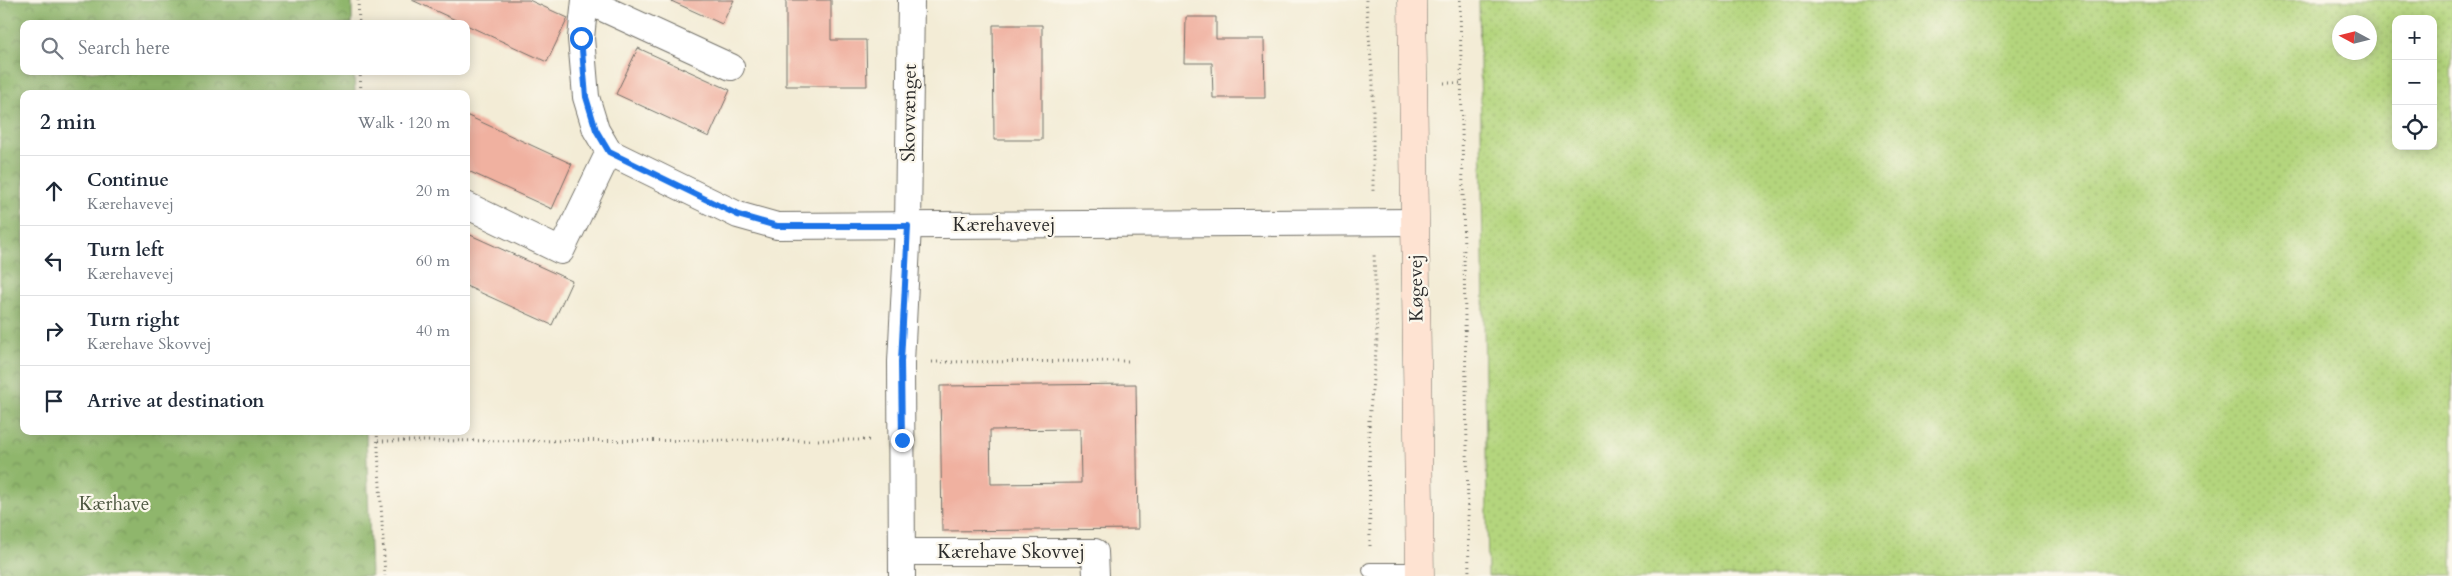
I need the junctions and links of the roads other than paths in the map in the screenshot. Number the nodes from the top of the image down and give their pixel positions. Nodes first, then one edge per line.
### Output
1 (585, 0) edge
2 (911, 0) edge
3 (1412, 0) edge
4 (730, 67) dead end
5 (609, 152) junction
6 (470, 207) edge
7 (1415, 222) junction
8 (908, 226) junction
9 (902, 564) edge
10 (1370, 570) road end
11 (1419, 573) edge
12 (1096, 576) edge

1 - 4 street
1 - 5 street
2 - 8 street, Skovvænget
3 - 7 main road, Køgevej
5 - 6 street
5 - 8 street, Kærehavevej
7 - 8 street, Kærehavevej
7 - 11 main road, Køgevej
8 - 9 street, Kærehave Skovvej
9 - 12 street, Kærehave Skovvej
10 - 11 lane

